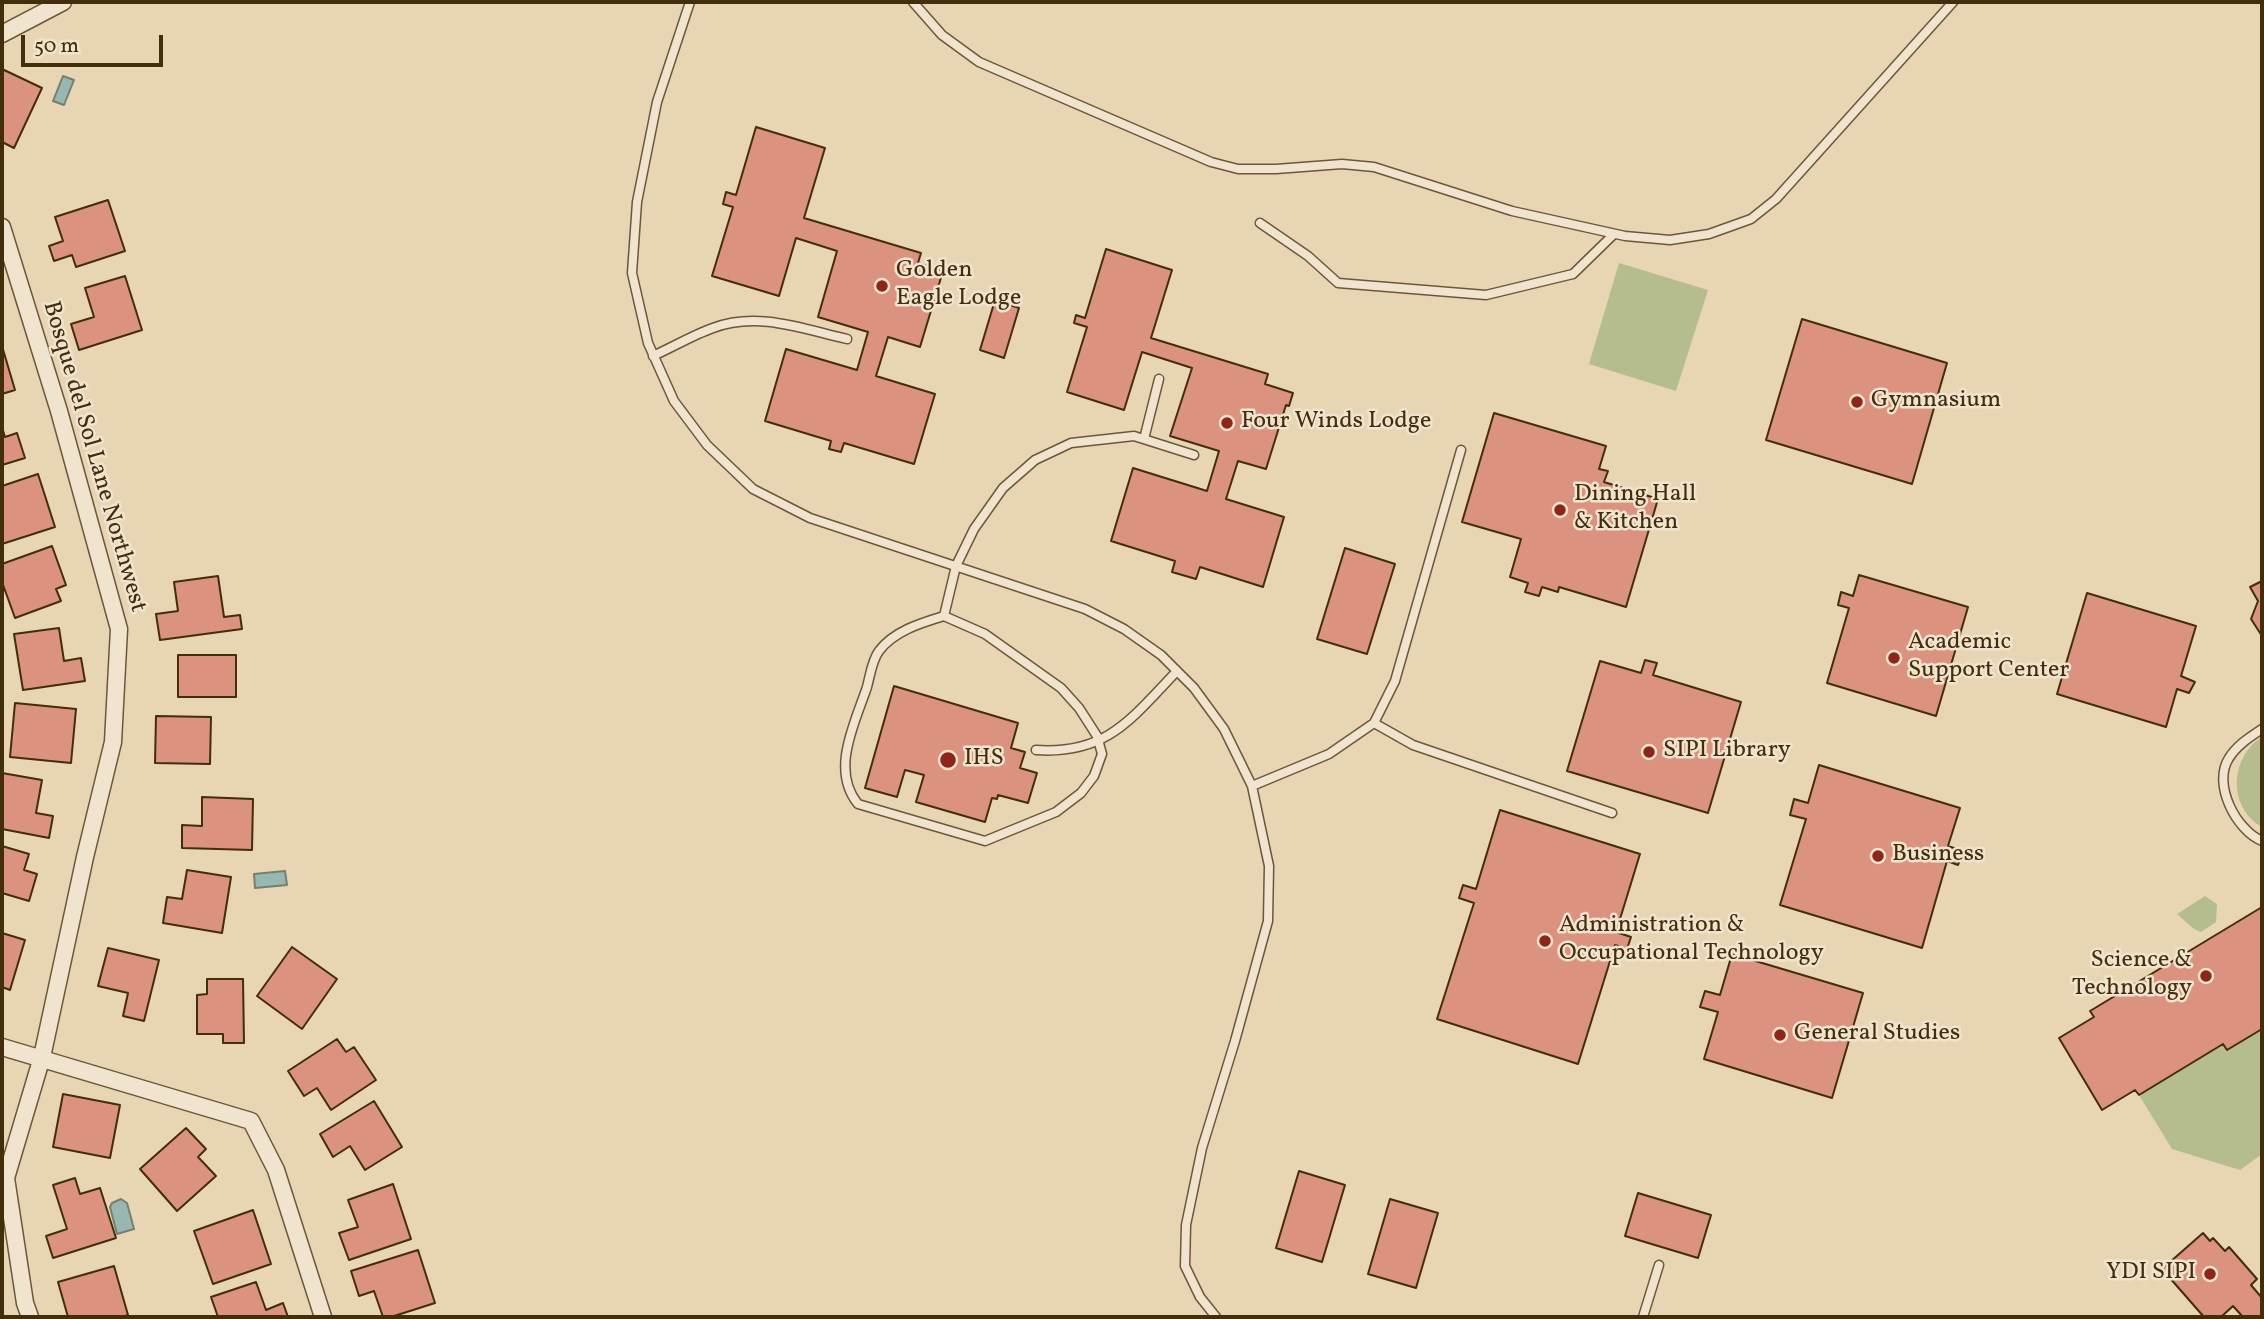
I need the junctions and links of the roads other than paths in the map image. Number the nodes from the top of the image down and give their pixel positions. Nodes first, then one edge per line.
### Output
1 (63, 2) edge
2 (690, 2) edge
3 (913, 2) edge
4 (1953, 2) edge
5 (2, 34) edge
6 (1260, 223) dead end
7 (2, 227) edge
8 (1614, 234) junction
9 (847, 339) dead end
10 (653, 356) junction
11 (1159, 379) dead end
12 (1144, 439) junction
13 (1461, 450) dead end
14 (1194, 455) dead end
15 (956, 566) junction
16 (944, 616) junction
17 (1177, 671) junction
18 (1374, 723) junction
19 (2262, 729) edge
20 (1099, 742) junction
21 (1036, 750) dead end
22 (1252, 786) junction
23 (1612, 813) dead end
24 (2262, 841) edge
25 (2, 1047) edge
26 (42, 1057) junction
27 (1659, 1265) dead end
28 (30, 1317) edge
29 (323, 1317) edge
30 (1216, 1317) edge
31 (1643, 1317) edge

1 - 5 street
2 - 10 lane
3 - 8 lane
4 - 8 lane
6 - 8 lane
7 - 26 street, Bosque del Sol Lane Northwest
9 - 10 lane
10 - 15 lane
11 - 12 lane
12 - 14 lane
12 - 15 lane
13 - 18 lane
15 - 16 lane
15 - 17 lane
16 - 20 lane
16 - 20 lane
17 - 20 lane
17 - 22 lane
18 - 22 lane
18 - 23 lane
19 - 24 lane
20 - 21 lane
22 - 30 lane
25 - 26 street
26 - 28 street, Bosque del Sol Lane Northwest
26 - 29 street
27 - 31 lane

